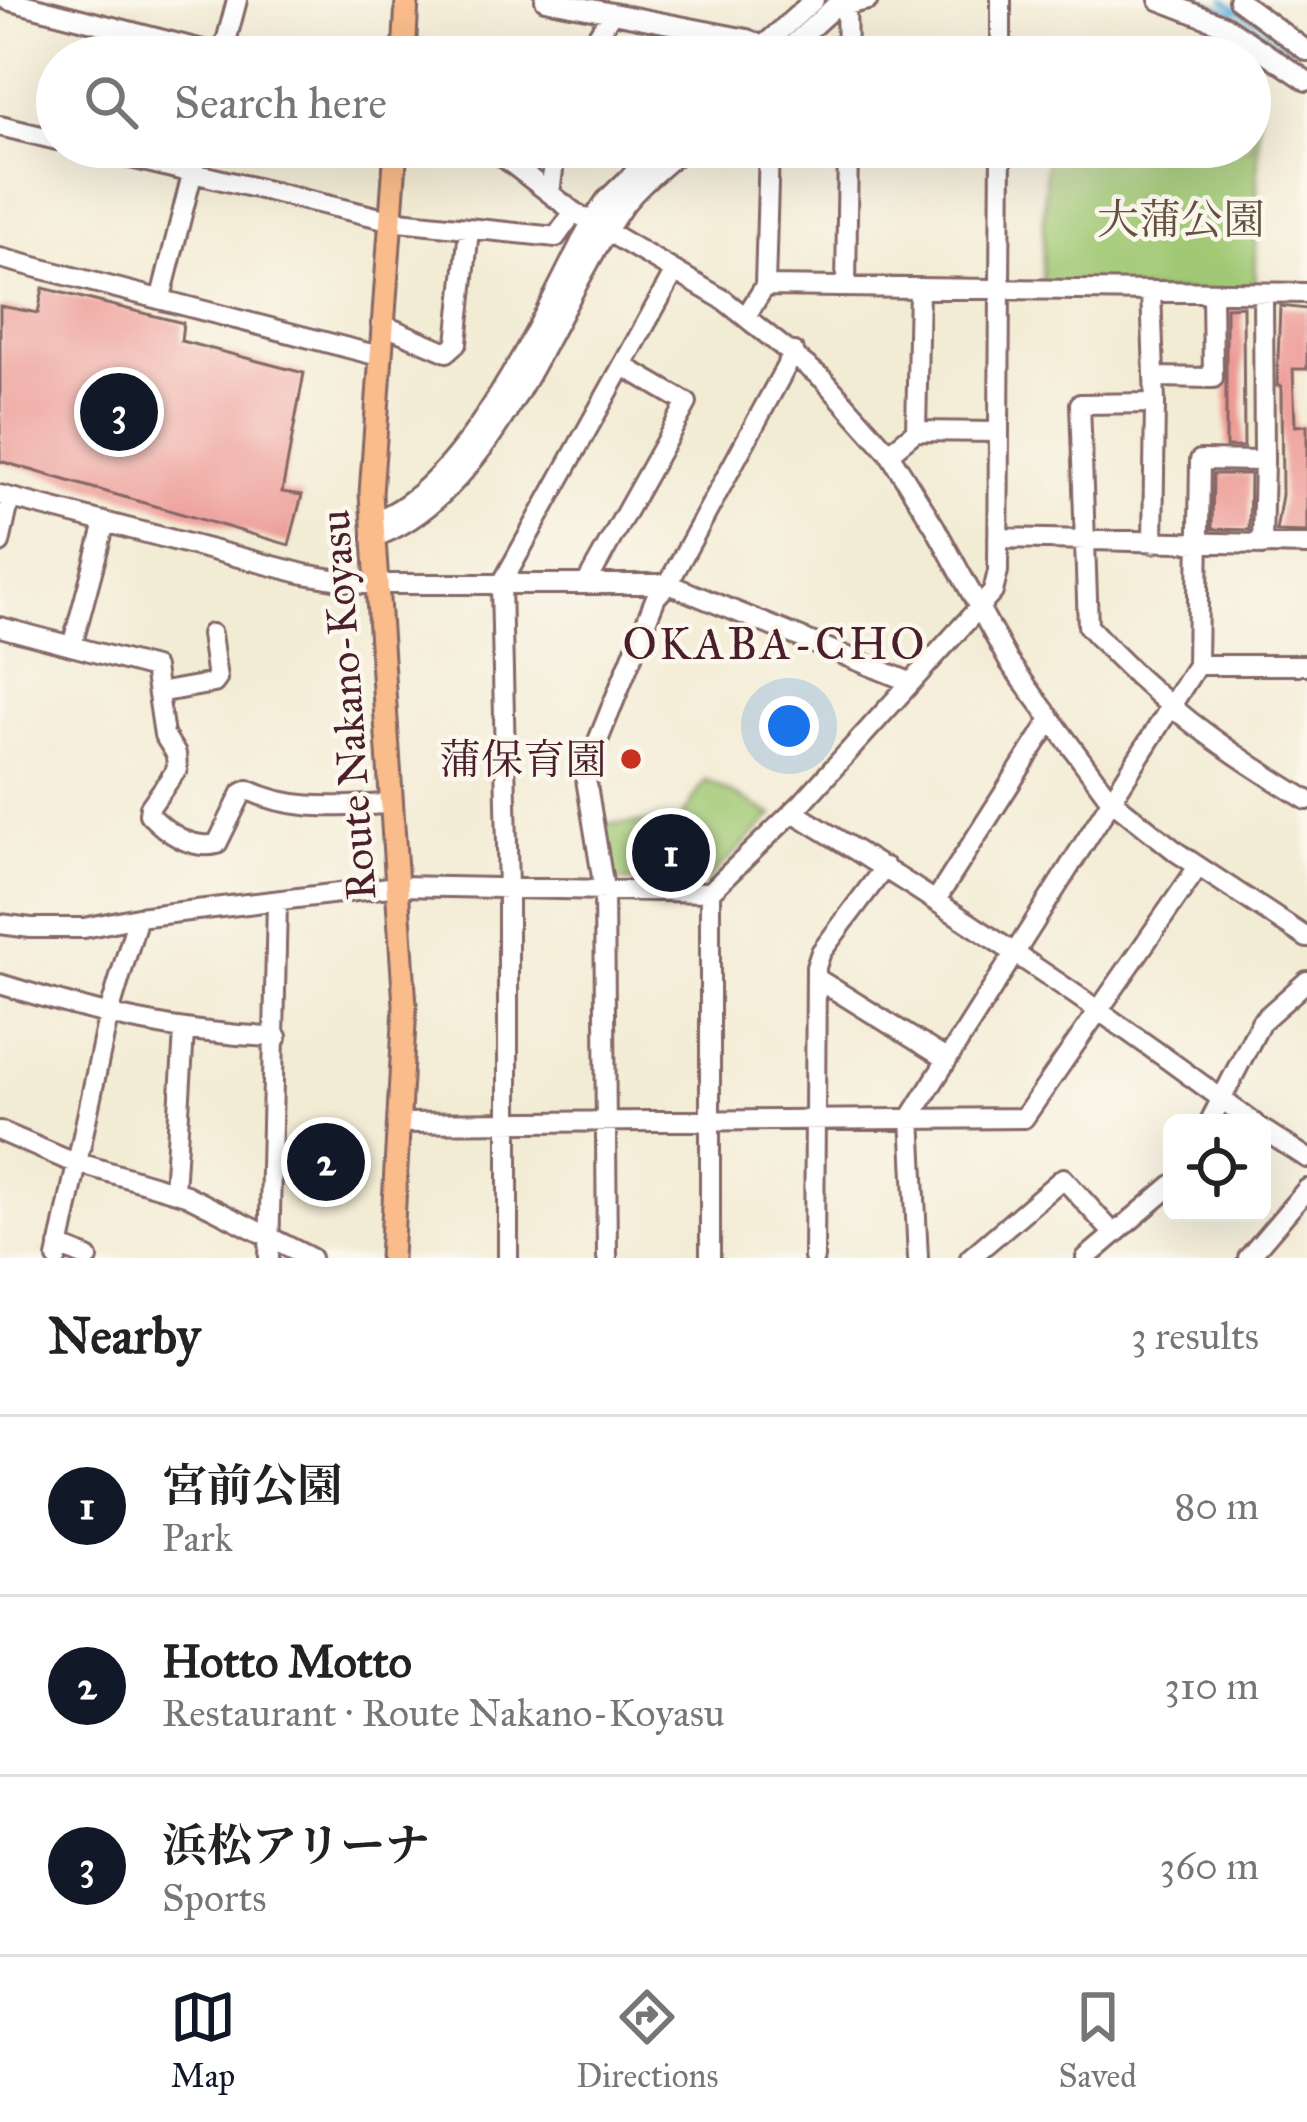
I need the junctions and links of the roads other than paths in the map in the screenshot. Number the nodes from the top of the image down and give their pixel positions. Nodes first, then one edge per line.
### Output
1 (7, 0) edge
2 (237, 0) edge
3 (407, 0) edge
4 (545, 0) edge
5 (814, 0) edge
6 (868, 0) edge
7 (1000, 0) edge
8 (1160, 0) edge
9 (1238, 0) edge
10 (846, 3) edge
11 (612, 9) edge
12 (147, 36) edge
13 (229, 36) edge
14 (405, 36) edge
15 (596, 36) edge
16 (734, 36) edge
17 (780, 36) edge
18 (790, 36) edge
19 (847, 36) edge
20 (1000, 36) edge
21 (1240, 36) edge
22 (1307, 51) edge
23 (1271, 57) edge
24 (1307, 81) edge
25 (0, 126) edge
26 (36, 135) edge
27 (171, 168) edge
28 (193, 168) edge
29 (394, 168) edge
30 (517, 168) edge
31 (553, 168) edge
32 (639, 168) edge
33 (663, 168) edge
34 (768, 168) edge
35 (848, 168) edge
36 (1000, 168) edge
37 (192, 173) junction
38 (550, 193) junction
39 (389, 220) junction
40 (591, 222) junction
41 (469, 230) junction
42 (0, 258) edge
43 (675, 271) junction
44 (765, 286) junction
45 (846, 287) junction
46 (919, 288) junction
47 (1000, 288) junction
48 (1151, 292) junction
49 (1212, 292) junction
50 (1264, 293) junction
51 (1307, 293) edge
52 (161, 297) junction
53 (746, 316) junction
54 (381, 324) junction
55 (794, 352) junction
56 (380, 356) junction
57 (625, 367) junction
58 (1154, 377) junction
59 (1155, 403) junction
60 (916, 430) junction
61 (997, 432) junction
62 (889, 453) junction
63 (1264, 461) junction
64 (5, 496) edge
65 (105, 523) junction
66 (372, 529) junction
67 (998, 538) junction
68 (1083, 542) junction
69 (0, 543) edge
70 (1153, 543) junction
71 (1197, 544) junction
72 (1262, 545) junction
73 (1307, 545) edge
74 (375, 583) junction
75 (501, 584) junction
76 (586, 584) junction
77 (668, 584) junction
78 (981, 606) junction
79 (0, 627) edge
80 (211, 634) dead end
81 (71, 646) junction
82 (1197, 665) junction
83 (1307, 665) edge
84 (910, 682) junction
85 (158, 693) junction
86 (1170, 707) junction
87 (1050, 721) junction
88 (1110, 799) junction
89 (1307, 800) edge
90 (390, 803) junction
91 (794, 812) junction
92 (1198, 867) junction
93 (885, 868) junction
94 (398, 886) junction
95 (604, 889) junction
96 (508, 890) junction
97 (710, 892) junction
98 (936, 900) junction
99 (277, 902) junction
100 (138, 916) junction
101 (0, 924) edge
102 (1307, 938) edge
103 (1012, 952) junction
104 (816, 978) junction
105 (1307, 981) edge
106 (0, 985) edge
107 (1100, 1012) junction
108 (108, 1017) junction
109 (184, 1032) junction
110 (277, 1037) junction
111 (946, 1059) junction
112 (1220, 1098) junction
113 (1213, 1114) edge
114 (1242, 1114) edge
115 (911, 1117) junction
116 (815, 1119) junction
117 (709, 1120) junction
118 (507, 1122) junction
119 (605, 1122) junction
120 (400, 1123) junction
121 (0, 1131) edge
122 (1271, 1135) edge
123 (1307, 1158) edge
124 (77, 1160) junction
125 (1307, 1189) edge
126 (174, 1191) junction
127 (1163, 1192) edge
128 (1113, 1233) junction
129 (269, 1249) edge
130 (58, 1252) edge
131 (88, 1258) edge
132 (311, 1258) edge
133 (391, 1258) edge
134 (508, 1258) edge
135 (607, 1258) edge
136 (710, 1258) edge
137 (814, 1258) edge
138 (918, 1258) edge
139 (970, 1258) edge
140 (1086, 1258) edge
141 (1248, 1258) edge

1 - 12 street
2 - 13 street
3 - 14 main road
4 - 11 street
5 - 17 street
6 - 10 street
7 - 20 street
8 - 21 street
9 - 22 street
10 - 18 street
10 - 19 street
11 - 15 street
11 - 16 street
23 - 24 street
25 - 26 street
27 - 37 street
28 - 37 street
29 - 39 main road, Route Nakano-Koyasu
30 - 38 street
31 - 38 street
32 - 40 street
33 - 40 street
34 - 44 street
35 - 45 street
36 - 47 street
37 - 39 street
37 - 52 street
38 - 40 street
39 - 41 street
39 - 54 main road, Route Nakano-Koyasu
40 - 41 street
40 - 43 street
40 - 66 street
41 - 54 street
42 - 52 street
43 - 53 street
43 - 57 street
44 - 45 street
44 - 53 street
45 - 46 street
46 - 47 street
46 - 60 street
47 - 48 street
47 - 61 street
48 - 49 street
48 - 58 street
49 - 50 street
49 - 58 street
50 - 51 street
50 - 63 street
52 - 56 street
53 - 55 street
54 - 56 main road, Route Nakano-Koyasu
55 - 62 street
55 - 77 street
56 - 66 main road, Route Nakano-Koyasu
57 - 75 street
57 - 76 street
58 - 59 street
59 - 68 street
59 - 70 street
60 - 61 street
60 - 62 street
61 - 67 street
62 - 78 street
63 - 71 street
63 - 72 street
64 - 65 street
64 - 69 street
65 - 74 street
65 - 81 street
66 - 74 main road, Route Nakano-Koyasu
67 - 68 street
67 - 78 street
68 - 70 street
68 - 86 street
70 - 71 street
71 - 72 street
71 - 82 street
72 - 73 street
74 - 75 street
74 - 90 main road, Route Nakano-Koyasu
75 - 76 street
75 - 96 street
76 - 77 street
77 - 84 street
77 - 95 street
78 - 84 street
78 - 87 street
79 - 81 street
80 - 85 street
81 - 85 street
82 - 83 street
82 - 86 street
84 - 91 street
85 - 90 street
86 - 88 street
86 - 89 street
87 - 88 street
87 - 98 street
88 - 92 street
88 - 103 street
90 - 94 main road, Route Nakano-Koyasu
91 - 93 street
91 - 97 street
92 - 102 street
92 - 107 street
93 - 98 street
93 - 104 street
94 - 96 street
94 - 99 street
94 - 120 main road, Route Nakano-Koyasu
95 - 96 street
95 - 97 street
95 - 119 street
96 - 118 street
97 - 117 street
98 - 103 street
99 - 100 street
99 - 110 street
100 - 101 street
100 - 108 street
103 - 107 street
103 - 111 street
104 - 111 street
104 - 116 street
105 - 112 street
106 - 108 street
107 - 112 street
107 - 115 street
108 - 109 street
108 - 124 street
109 - 110 street
109 - 126 street
110 - 129 street
111 - 115 street
112 - 113 street
112 - 114 street
115 - 116 street
115 - 138 street
116 - 117 street
116 - 137 street
117 - 119 street
117 - 136 street
118 - 119 street
118 - 120 street
118 - 134 street
119 - 135 street
120 - 133 main road, Route Nakano-Koyasu
121 - 124 street
122 - 123 street
124 - 126 street
124 - 130 street
125 - 141 street
126 - 129 street
127 - 128 street
128 - 139 street
128 - 140 street
129 - 132 street
130 - 131 street

